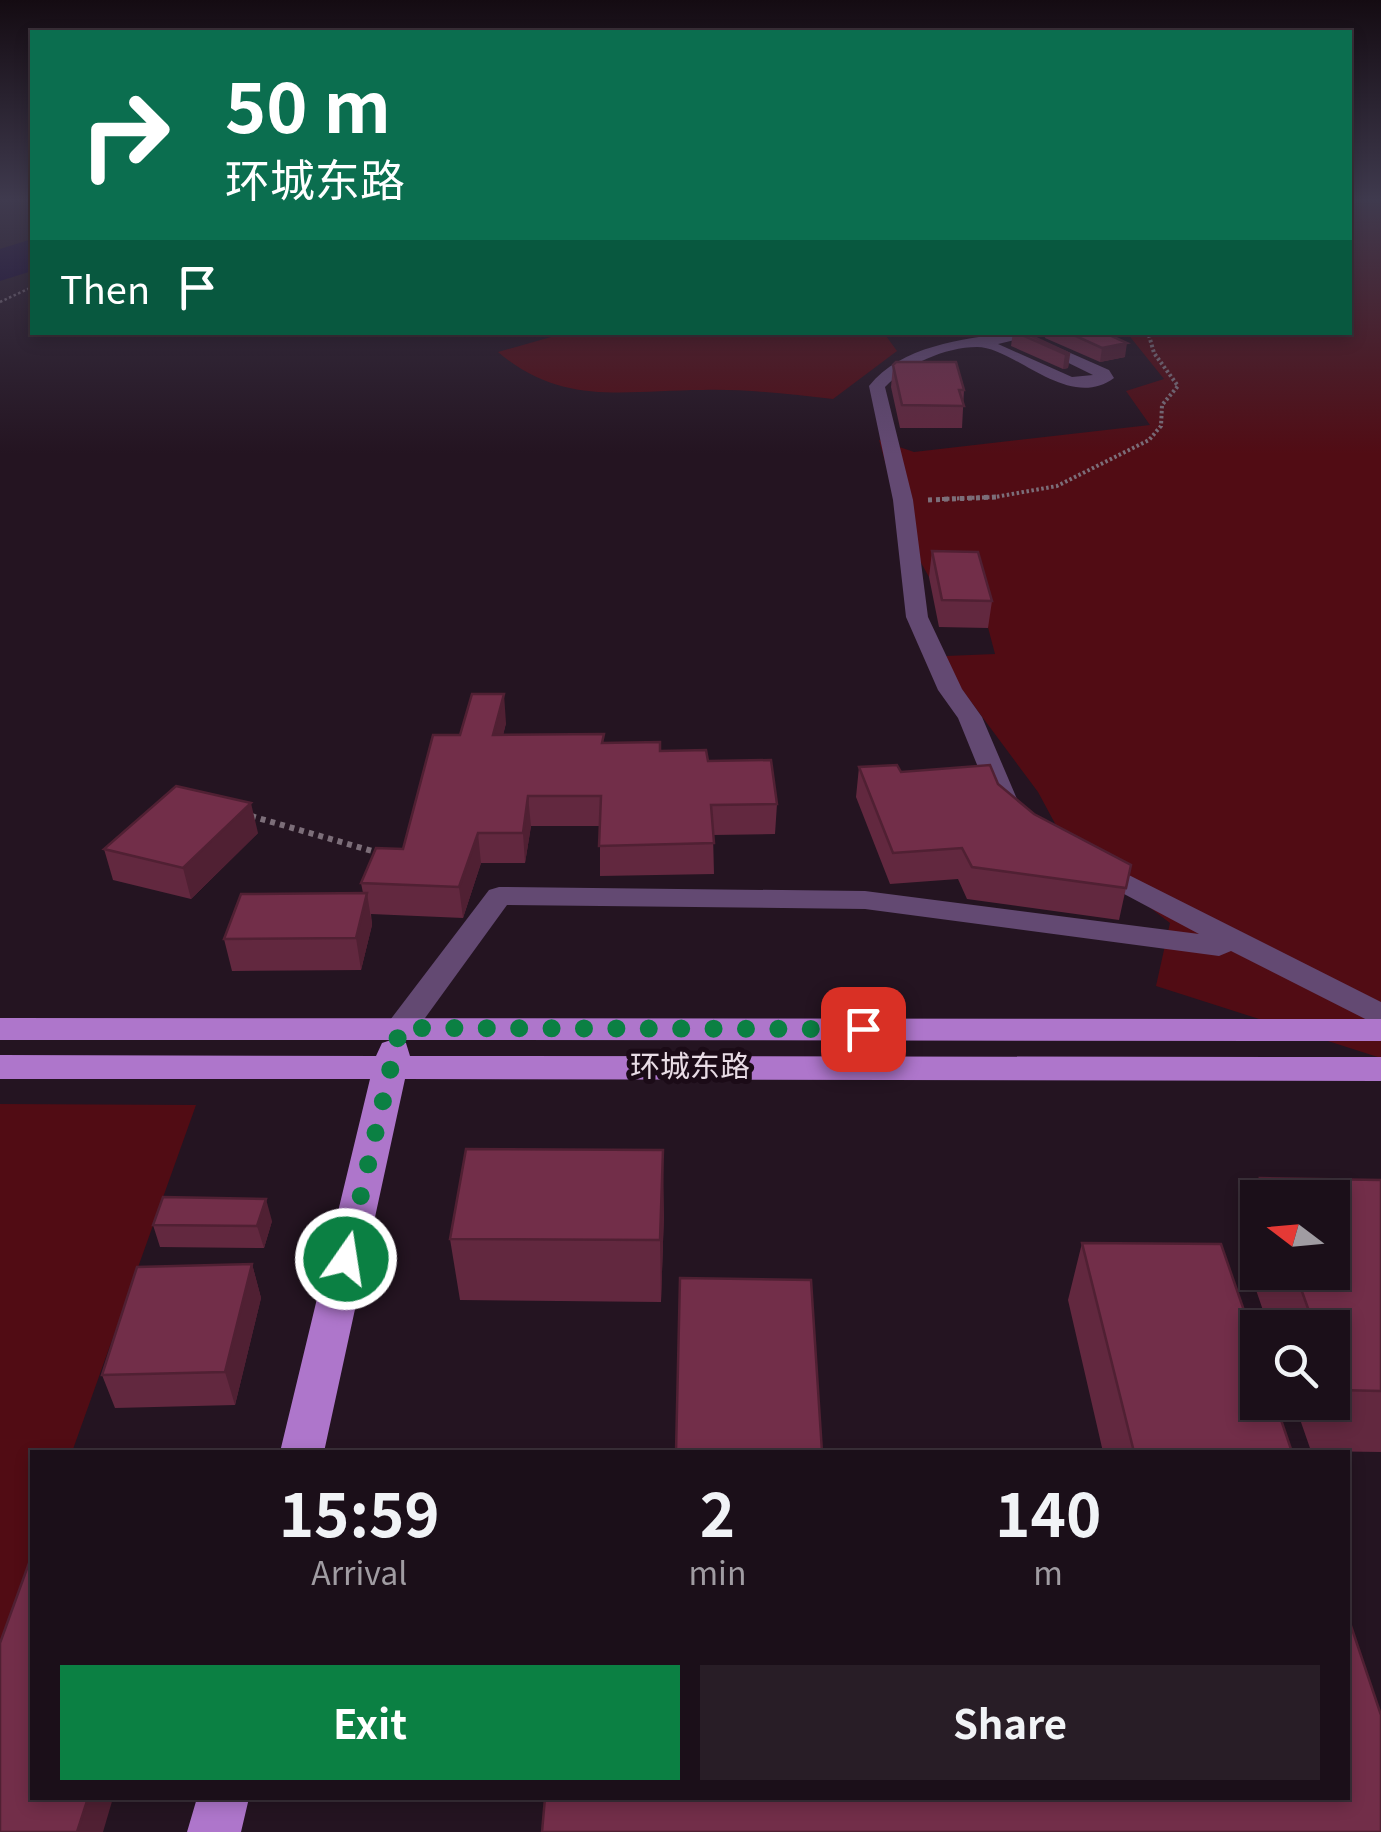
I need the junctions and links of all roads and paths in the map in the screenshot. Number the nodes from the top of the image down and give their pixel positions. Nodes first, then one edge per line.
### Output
1 (30, 287) edge
2 (0, 302) edge
3 (931, 335) edge
4 (1026, 335) edge
5 (1149, 335) edge
6 (1020, 336) junction
7 (984, 343) junction
8 (954, 348) junction
9 (903, 500) junction
10 (251, 816) edge
11 (1017, 816) edge
12 (1069, 853) edge
13 (390, 856) edge
14 (1219, 946) dead end
15 (1381, 1016) edge
16 (0, 1028) edge
17 (400, 1028) junction
18 (1381, 1030) edge
19 (390, 1066) junction
20 (0, 1067) edge
21 (1381, 1069) edge
22 (302, 1450) edge
23 (222, 1800) edge
24 (214, 1832) edge

1 - 2 path
3 - 8 lane
4 - 6 lane
5 - 9 path
6 - 7 lane
6 - 7 lane
7 - 8 lane
8 - 9 lane
9 - 11 lane
10 - 13 path
12 - 15 lane
14 - 17 lane
16 - 17 main road, 环城东路
17 - 18 main road, 环城东路
17 - 19 main road
19 - 20 main road, 环城东路
19 - 21 main road, 环城东路
19 - 22 main road
23 - 24 main road

